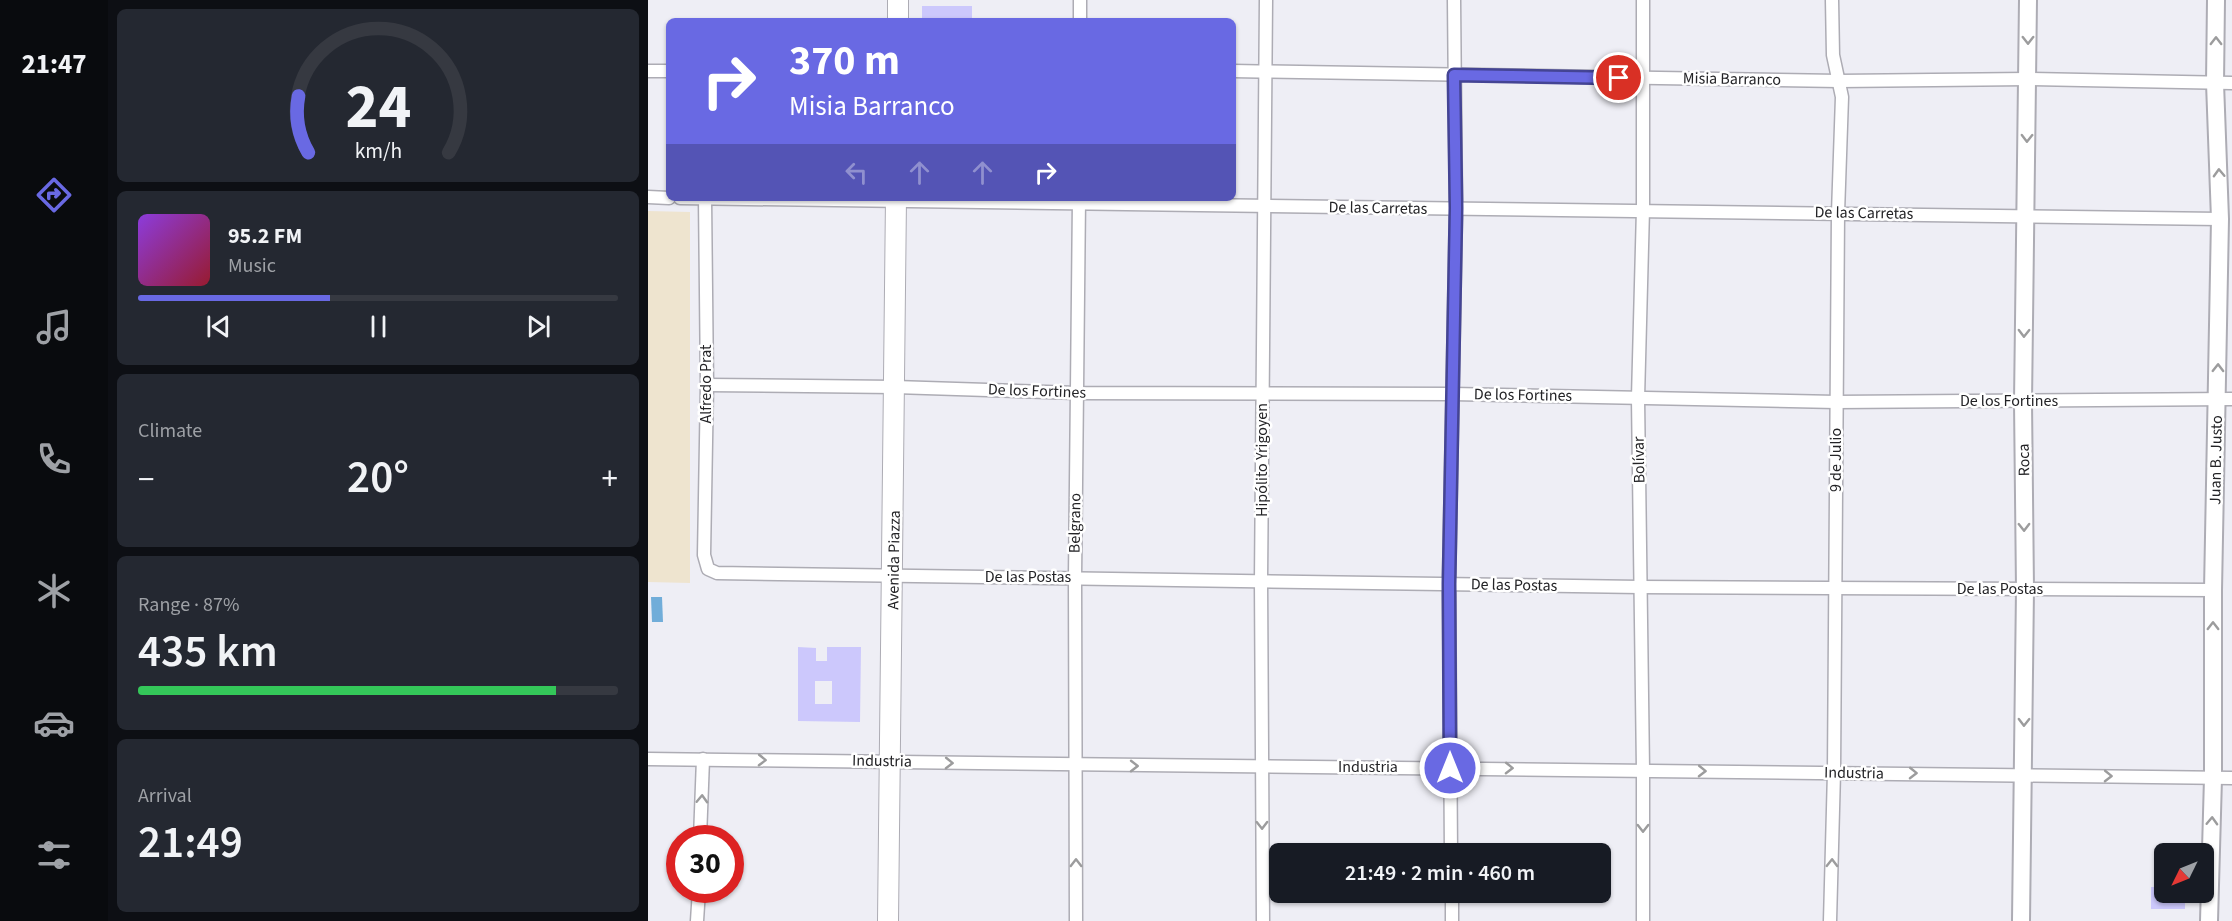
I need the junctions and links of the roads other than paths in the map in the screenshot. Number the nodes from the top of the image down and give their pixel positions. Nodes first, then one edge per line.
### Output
1 (898, 0) edge
2 (1080, 0) edge
3 (1266, 0) edge
4 (1454, 0) edge
5 (1643, 0) edge
6 (1832, 0) edge
7 (2028, 0) edge
8 (2216, 0) edge
9 (898, 18) edge
10 (1080, 18) edge
11 (648, 71) edge
12 (666, 71) edge
13 (1236, 71) edge
14 (1265, 71) junction
15 (1454, 75) junction
16 (1643, 78) junction
17 (2028, 79) junction
18 (1839, 81) junction
19 (2224, 83) edge
20 (648, 198) edge
21 (666, 198) edge
22 (705, 201) edge
23 (896, 201) edge
24 (988, 201) edge
25 (1079, 202) edge
26 (1263, 207) junction
27 (1456, 208) junction
28 (1642, 209) junction
29 (1838, 213) junction
30 (2026, 216) junction
31 (2220, 219) junction
32 (2226, 273) edge
33 (707, 385) junction
34 (895, 387) junction
35 (1077, 393) junction
36 (1262, 393) junction
37 (1453, 394) junction
38 (1638, 398) junction
39 (2225, 399) edge
40 (1836, 402) junction
41 (2023, 402) junction
42 (708, 569) joint
43 (894, 577) junction
44 (1075, 578) junction
45 (1261, 581) junction
46 (1449, 584) junction
47 (1640, 587) junction
48 (1835, 588) junction
49 (2025, 589) junction
50 (2213, 590) junction
51 (648, 759) edge
52 (703, 759) junction
53 (891, 761) junction
54 (1075, 765) junction
55 (1261, 766) junction
56 (1450, 768) junction
57 (1643, 770) junction
58 (1834, 772) junction
59 (2023, 774) junction
60 (2213, 778) junction
61 (2232, 778) edge
62 (700, 825) edge
63 (1451, 843) edge
64 (698, 903) edge
65 (1452, 903) edge
66 (697, 921) edge
67 (888, 921) edge
68 (1076, 921) edge
69 (1263, 921) edge
70 (1452, 921) edge
71 (1643, 921) edge
72 (1830, 921) edge
73 (2021, 921) edge
74 (2209, 921) edge

1 - 9 main road
2 - 10 street
3 - 14 street, Hipólito Yrigoyen
4 - 15 street
5 - 16 street, Bolívar
6 - 18 street, 9 de Julio
7 -> 17 main road, Roca
19 -> 8 main road, Juan B. Justo
11 - 12 street
13 - 14 street, Misia Barranco
14 - 15 street, Misia Barranco
14 - 26 street, Hipólito Yrigoyen
15 - 16 street, Misia Barranco
15 - 27 street
16 - 18 street, Misia Barranco
16 - 28 street, Bolívar
17 - 18 street, Misia Barranco
17 - 19 street, Misia Barranco
17 -> 30 main road, Roca
18 - 29 street, 9 de Julio
31 -> 19 main road, Juan B. Justo
20 - 21 street
22 - 33 street, Alfredo Prat
23 - 34 main road, Avenida Piazza
24 - 25 street, De las Carretas
25 - 26 street, De las Carretas
25 - 35 street, Belgrano
26 - 27 street, De las Carretas
26 - 36 street, Hipólito Yrigoyen
27 - 28 street, De las Carretas
27 - 37 street
28 - 29 street, De las Carretas
28 - 38 street, Bolívar
29 - 30 street, De las Carretas
29 - 40 street, 9 de Julio
30 - 31 street, De las Carretas
30 -> 41 main road, Roca
31 - 32 main road, Juan B. Justo
39 -> 32 main road, Juan B. Justo
33 - 34 street, De los Fortines
33 - 42 street, Alfredo Prat
34 - 35 street, De los Fortines
34 - 43 main road, Avenida Piazza
35 - 36 street, De los Fortines
35 - 44 street, Belgrano
36 - 37 street, De los Fortines
36 - 45 street, Hipólito Yrigoyen
37 - 38 street, De los Fortines
37 - 46 street
38 - 40 street, De los Fortines
38 - 47 street, Bolívar
39 - 41 street, De los Fortines
39 - 50 main road, Juan B. Justo
40 - 41 street, De los Fortines
40 - 48 street, 9 de Julio
41 -> 49 main road, Roca
42 - 43 street, De las Postas
43 - 44 street, De las Postas
43 - 53 main road, Avenida Piazza
44 - 45 street, De las Postas
44 - 54 street, Belgrano
45 - 46 street, De las Postas
45 - 55 street, Hipólito Yrigoyen
46 - 47 street, De las Postas
46 - 56 street
47 - 48 street, De las Postas
47 - 57 street, Bolívar
48 - 49 street, De las Postas
48 - 58 street, 9 de Julio
49 - 50 street, De las Postas
49 -> 59 main road, Roca
60 -> 50 main road, Juan B. Justo
51 - 52 street, Industria
52 -> 53 street, Industria
62 -> 52 street
53 -> 54 street, Industria
53 - 67 main road, Avenida Piazza
54 -> 55 street, Industria
68 -> 54 street, Belgrano
55 - 56 street, Industria
55 -> 69 street, Hipólito Yrigoyen
56 -> 57 street, Industria
56 - 63 street
57 -> 58 street, Industria
57 -> 71 street, Bolívar
58 -> 59 street, Industria
72 -> 58 street, 9 de Julio
59 -> 60 street, Industria
59 - 73 main road, Roca
60 - 61 street, Industria
74 -> 60 main road, Juan B. Justo
64 - 66 street
65 - 70 street

